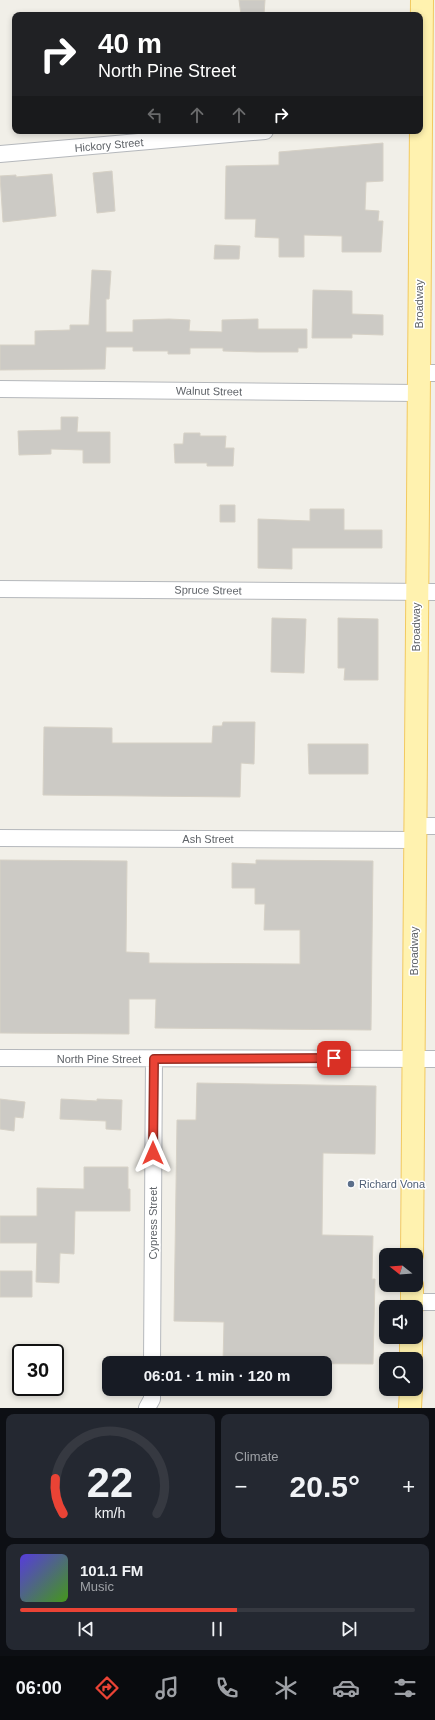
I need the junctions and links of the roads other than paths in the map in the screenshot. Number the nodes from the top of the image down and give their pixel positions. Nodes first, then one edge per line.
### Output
1 (422, 0) edge
2 (422, 12) edge
3 (423, 39) edge
4 (425, 117) edge
5 (230, 134) edge
6 (0, 154) edge
7 (428, 239) edge
8 (424, 380) edge
9 (0, 389) edge
10 (0, 589) edge
11 (426, 592) edge
12 (422, 831) edge
13 (0, 838) edge
14 (0, 1058) edge
15 (154, 1059) junction
16 (413, 1059) junction
17 (435, 1059) edge
18 (412, 1248) edge
19 (412, 1298) edge
20 (435, 1302) edge
21 (152, 1356) edge
22 (152, 1396) edge
23 (411, 1396) edge
24 (147, 1408) edge
25 (410, 1408) edge

1 - 2 main road, Broadway
3 - 4 main road, Broadway
4 - 7 main road, Broadway
5 - 6 street, Hickory Street
7 - 8 main road, Broadway
8 - 9 street, Walnut Street
8 - 11 main road, Broadway
10 - 11 street, Spruce Street
11 - 12 main road, Broadway
12 - 13 street, Ash Street
12 - 16 main road, Broadway
14 - 15 street, North Pine Street
15 - 16 street, North Pine Street
15 - 21 street, Cypress Street
16 - 17 street, North Pine Street
16 - 18 main road, Broadway
19 - 20 street
22 - 24 street
23 - 25 main road

